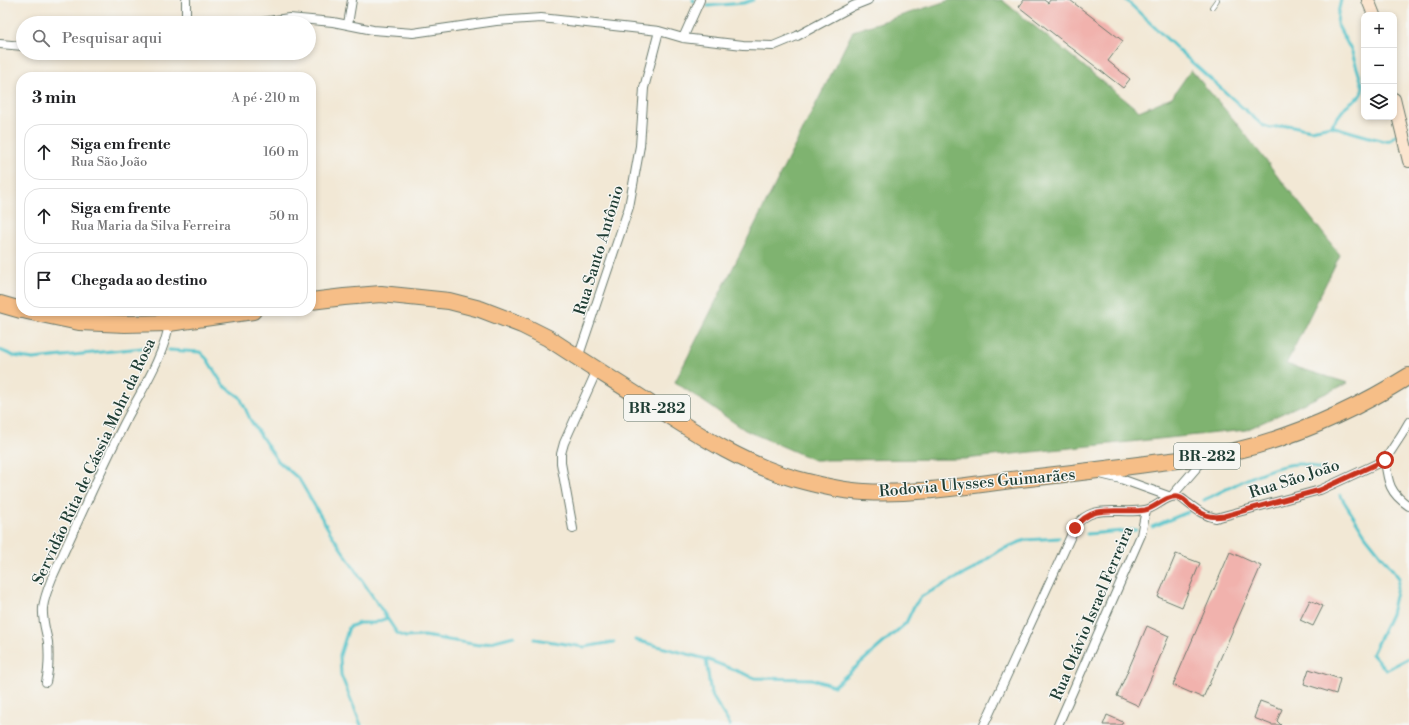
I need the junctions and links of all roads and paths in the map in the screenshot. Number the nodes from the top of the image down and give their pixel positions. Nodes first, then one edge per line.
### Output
1 (186, 0) edge
2 (352, 0) edge
3 (700, 0) edge
4 (868, 0) edge
5 (1217, 0) edge
6 (1368, 0) edge
7 (1212, 7) dead end
8 (1373, 12) edge
9 (186, 16) edge
10 (316, 21) edge
11 (348, 24) junction
12 (659, 31) junction
13 (683, 38) junction
14 (0, 44) edge
15 (16, 45) edge
16 (1397, 111) edge
17 (1409, 161) edge
18 (316, 300) edge
19 (0, 304) edge
20 (16, 309) edge
21 (51, 316) edge
22 (218, 316) edge
23 (169, 323) junction
24 (578, 358) junction
25 (597, 370) junction
26 (1409, 376) edge
27 (1409, 422) edge
28 (1206, 456) junction
29 (1385, 460) junction
30 (1088, 472) junction
31 (1171, 497) junction
32 (1409, 506) edge
33 (1146, 510) junction
34 (573, 529) dead end
35 (46, 682) dead end
36 (984, 725) edge
37 (1058, 725) edge

1 - 9 street
2 - 11 street
3 - 13 street
4 - 13 street
5 - 7 lane
6 - 8 street
10 - 11 street
11 - 12 street
12 - 13 street
12 - 24 street, Rua Santo Antônio
14 - 15 street
16 - 17 street
18 - 24 highway, Rodovia Ulysses Guimarães / BR-282
19 - 20 highway
21 - 23 highway
22 - 23 highway
23 - 35 street, Servidão Rita de Cássia Mohr da Rosa
24 - 25 highway, Rodovia Ulysses Guimarães / BR-282
25 - 30 highway, Rodovia Ulysses Guimarães / BR-282
25 - 34 street
26 - 28 highway, Rodovia Ulysses Guimarães / BR-282
27 - 29 street
28 - 30 highway, Rodovia Ulysses Guimarães / BR-282
28 - 31 street
29 - 31 street, Rua São João
29 - 32 street
30 - 31 street, Rua São João
31 - 33 street
33 - 36 street
33 - 37 street, Rua Otávio Israel Ferreira

